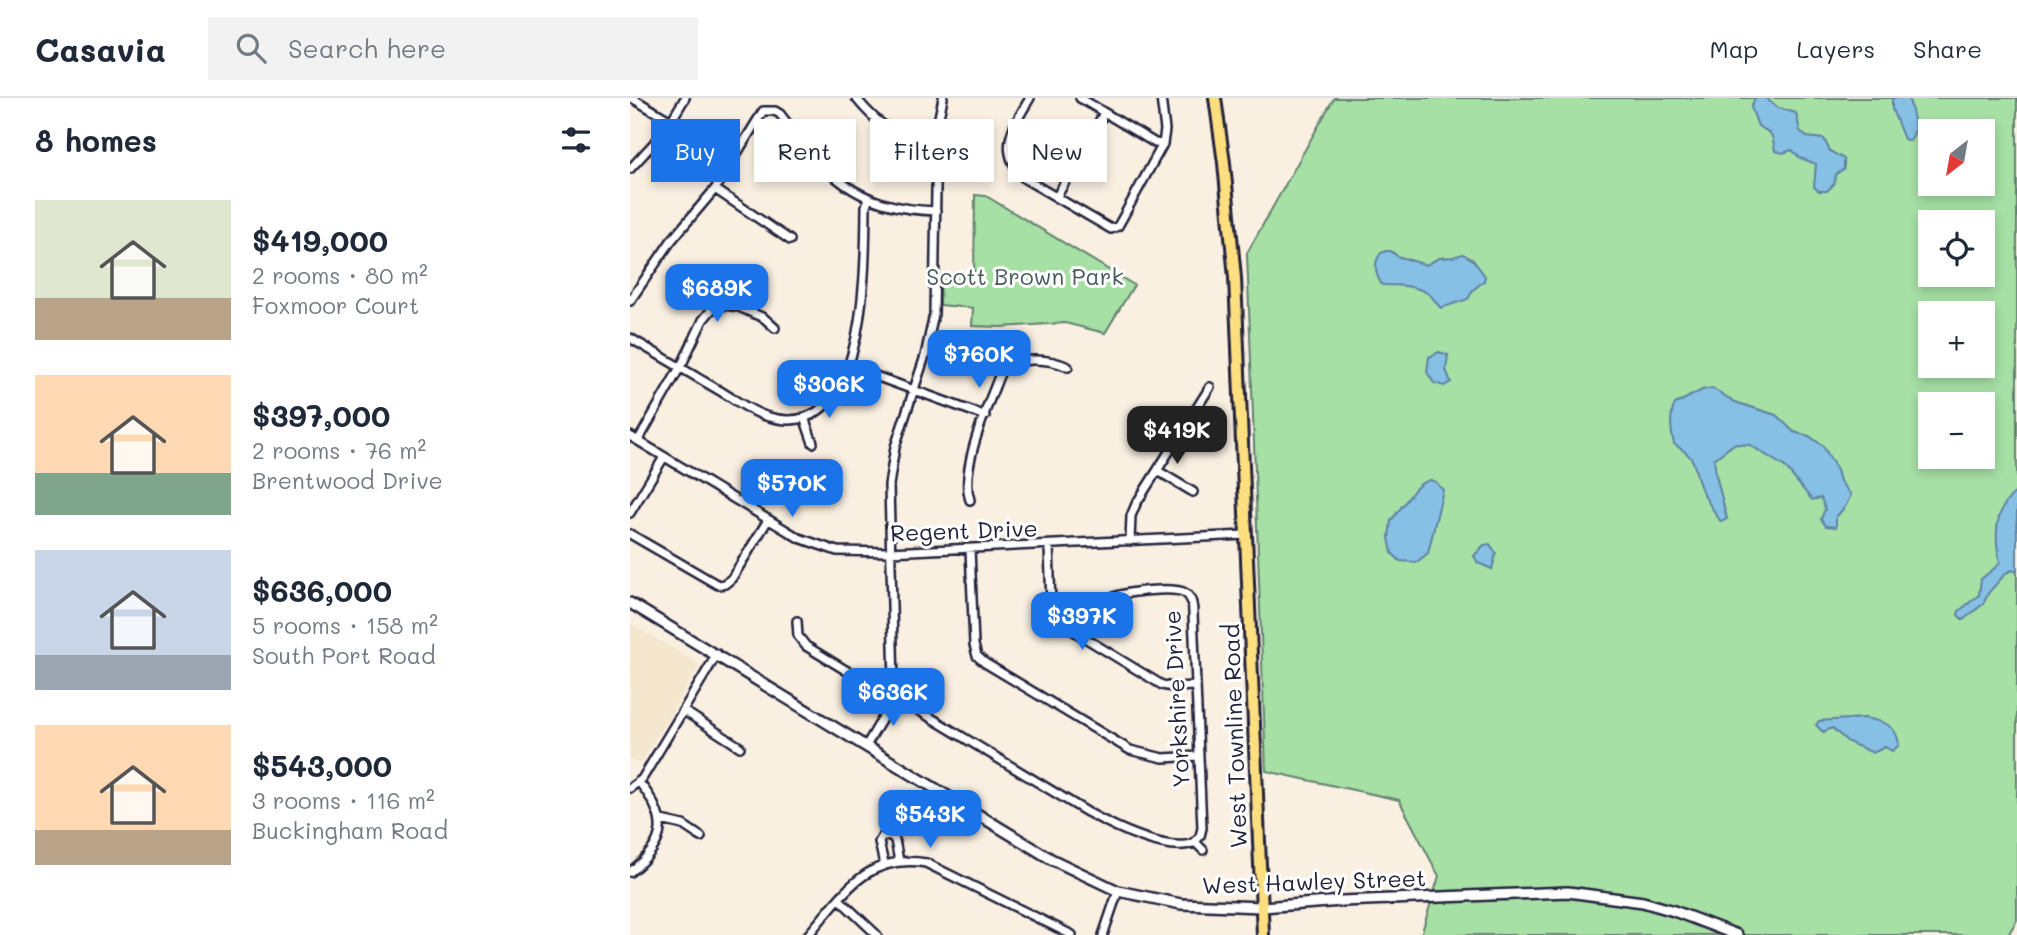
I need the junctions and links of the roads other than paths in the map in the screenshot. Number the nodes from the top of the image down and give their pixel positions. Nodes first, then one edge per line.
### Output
1 (632, 98) edge
2 (685, 98) edge
3 (943, 98) edge
4 (1030, 98) edge
5 (1080, 98) edge
6 (1161, 98) edge
7 (1215, 98) edge
8 (858, 99) edge
9 (1104, 113) junction
10 (668, 119) edge
11 (672, 119) edge
12 (875, 119) edge
13 (939, 119) edge
14 (651, 144) edge
15 (1163, 144) junction
16 (740, 147) edge
17 (630, 169) edge
18 (719, 182) edge
19 (936, 182) edge
20 (715, 189) junction
21 (869, 198) junction
22 (1056, 198) junction
23 (936, 211) junction
24 (790, 240) dead end
25 (630, 301) edge
26 (775, 328) dead end
27 (630, 338) edge
28 (848, 366) junction
29 (1068, 367) dead end
30 (680, 368) junction
31 (1210, 387) dead end
32 (914, 390) junction
33 (985, 416) junction
34 (804, 417) junction
35 (630, 436) edge
36 (638, 441) junction
37 (813, 443) dead end
38 (664, 457) junction
39 (1158, 471) junction
40 (1193, 492) dead end
41 (970, 500) dead end
42 (630, 513) edge
43 (768, 520) junction
44 (630, 534) edge
45 (1246, 535) junction
46 (1129, 541) junction
47 (1049, 545) junction
48 (970, 549) junction
49 (889, 552) junction
50 (630, 603) edge
51 (797, 621) dead end
52 (1081, 634) junction
53 (717, 654) junction
54 (1196, 686) junction
55 (893, 698) junction
56 (684, 711) junction
57 (866, 746) junction
58 (740, 747) dead end
59 (1199, 756) junction
60 (639, 782) junction
61 (630, 789) edge
62 (661, 820) junction
63 (701, 837) dead end
64 (1195, 842) junction
65 (1203, 850) dead end
66 (899, 861) junction
67 (884, 864) junction
68 (630, 872) edge
69 (1118, 891) junction
70 (839, 899) junction
71 (1262, 907) junction
72 (808, 935) edge
73 (877, 935) edge
74 (1072, 935) edge
75 (1103, 935) edge
76 (1263, 935) edge
77 (1737, 935) edge

1 - 10 street
2 - 11 street
3 - 13 street
4 - 22 street
5 - 9 street
6 - 15 street
7 - 45 main road, West Townline Road
8 - 12 street
9 - 15 street
9 - 22 street
14 - 17 street
15 - 22 street
16 - 21 street
18 - 20 street
19 - 23 street
20 - 24 street
20 - 25 street
21 - 23 street
21 - 28 street
23 - 32 street
26 - 30 street
27 - 30 street
28 - 32 street
28 - 34 street
29 - 33 street
30 - 34 street
30 - 36 street
31 - 39 street
32 - 33 street
32 - 49 street
33 - 41 street
34 - 37 street
35 - 36 street, Regent Drive
36 - 38 street, Regent Drive
38 - 42 street
38 - 43 street, Regent Drive
39 - 40 street
39 - 46 street
43 - 44 street
43 - 49 street, Regent Drive
45 - 46 street, Regent Drive
45 - 71 main road, West Townline Road
46 - 47 street, Regent Drive
47 - 48 street, Regent Drive
47 - 52 street
48 - 49 street, Regent Drive
48 - 59 street
49 - 55 street
50 - 53 street, West Hawley Street
51 - 55 street
52 - 54 street
52 - 54 street, Yorkshire Drive
53 - 56 street
53 - 57 street, West Hawley Street
54 - 59 street, Yorkshire Drive
55 - 57 street
55 - 64 street
56 - 58 street
56 - 60 street
57 - 69 street, West Hawley Street
59 - 64 street, Yorkshire Drive
60 - 61 street
60 - 62 street
62 - 63 street
62 - 68 street
64 - 65 street
66 - 67 street
66 - 67 street
66 - 74 street
67 - 70 street
69 - 71 street, West Hawley Street
69 - 75 street
70 - 72 street
70 - 73 street
71 - 76 main road, West Townline Road
71 - 77 street, West Hawley Street

